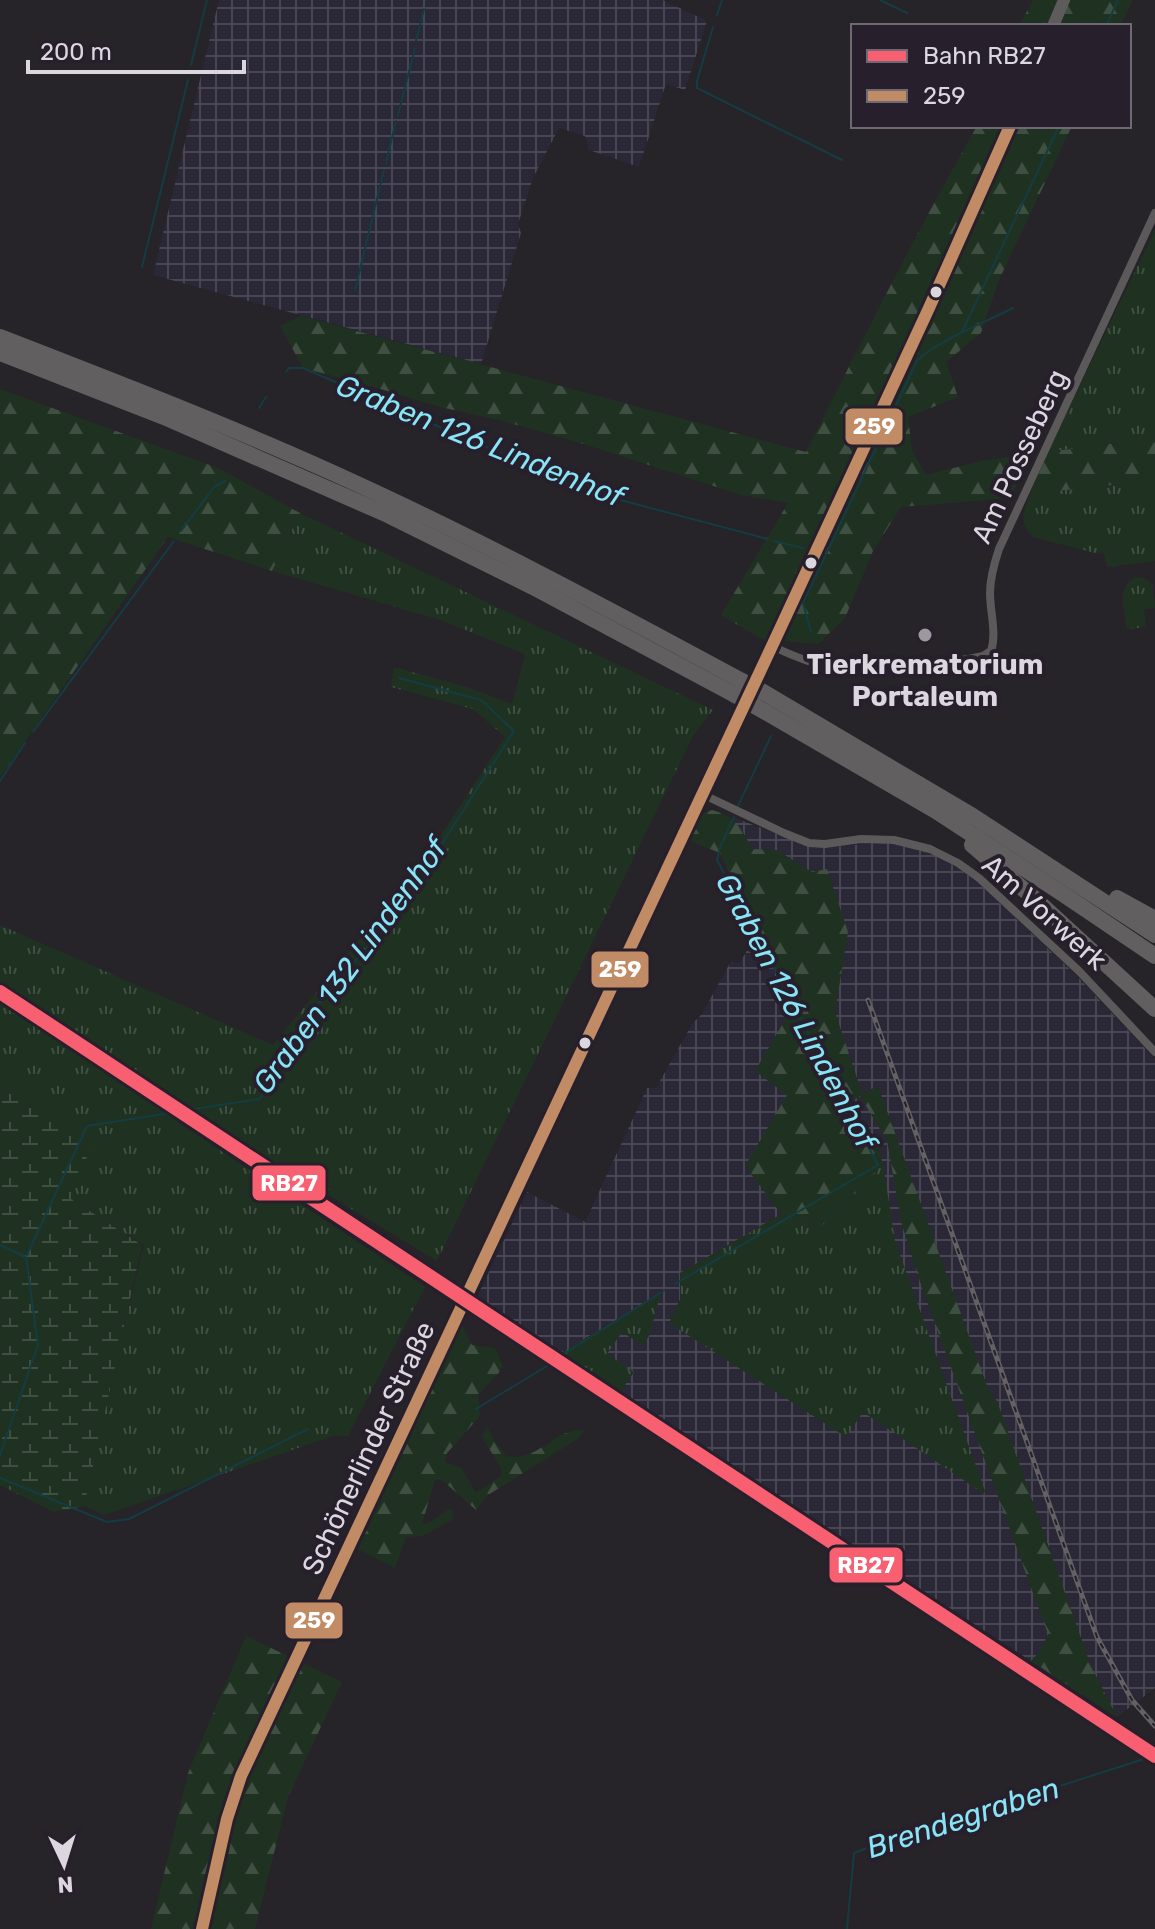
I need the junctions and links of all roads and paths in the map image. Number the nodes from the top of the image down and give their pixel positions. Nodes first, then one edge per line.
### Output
1 (1064, 0) edge
2 (1054, 24) edge
3 (1009, 128) edge
4 (1155, 213) edge
5 (0, 337) edge
6 (0, 353) edge
7 (772, 646) junction
8 (738, 688) junction
9 (759, 699) junction
10 (702, 794) junction
11 (936, 811) junction
12 (1037, 857) junction
13 (1155, 919) edge
14 (1155, 935) edge
15 (1155, 956) edge
16 (1155, 1009) edge
17 (1155, 1052) edge
18 (202, 1929) edge

1 - 2 main road
3 - 7 main road, Schönerlinder Straße
4 - 7 street, Am Posseberg
5 - 8 highway
6 - 8 highway
7 - 10 main road, Schönerlinder Straße
8 - 9 highway, bridge
9 - 11 highway
9 - 12 highway
10 - 17 street, Am Vorwerk
10 - 18 main road, Schönerlinder Straße
11 - 15 highway
11 - 16 highway
12 - 13 highway
12 - 14 highway

